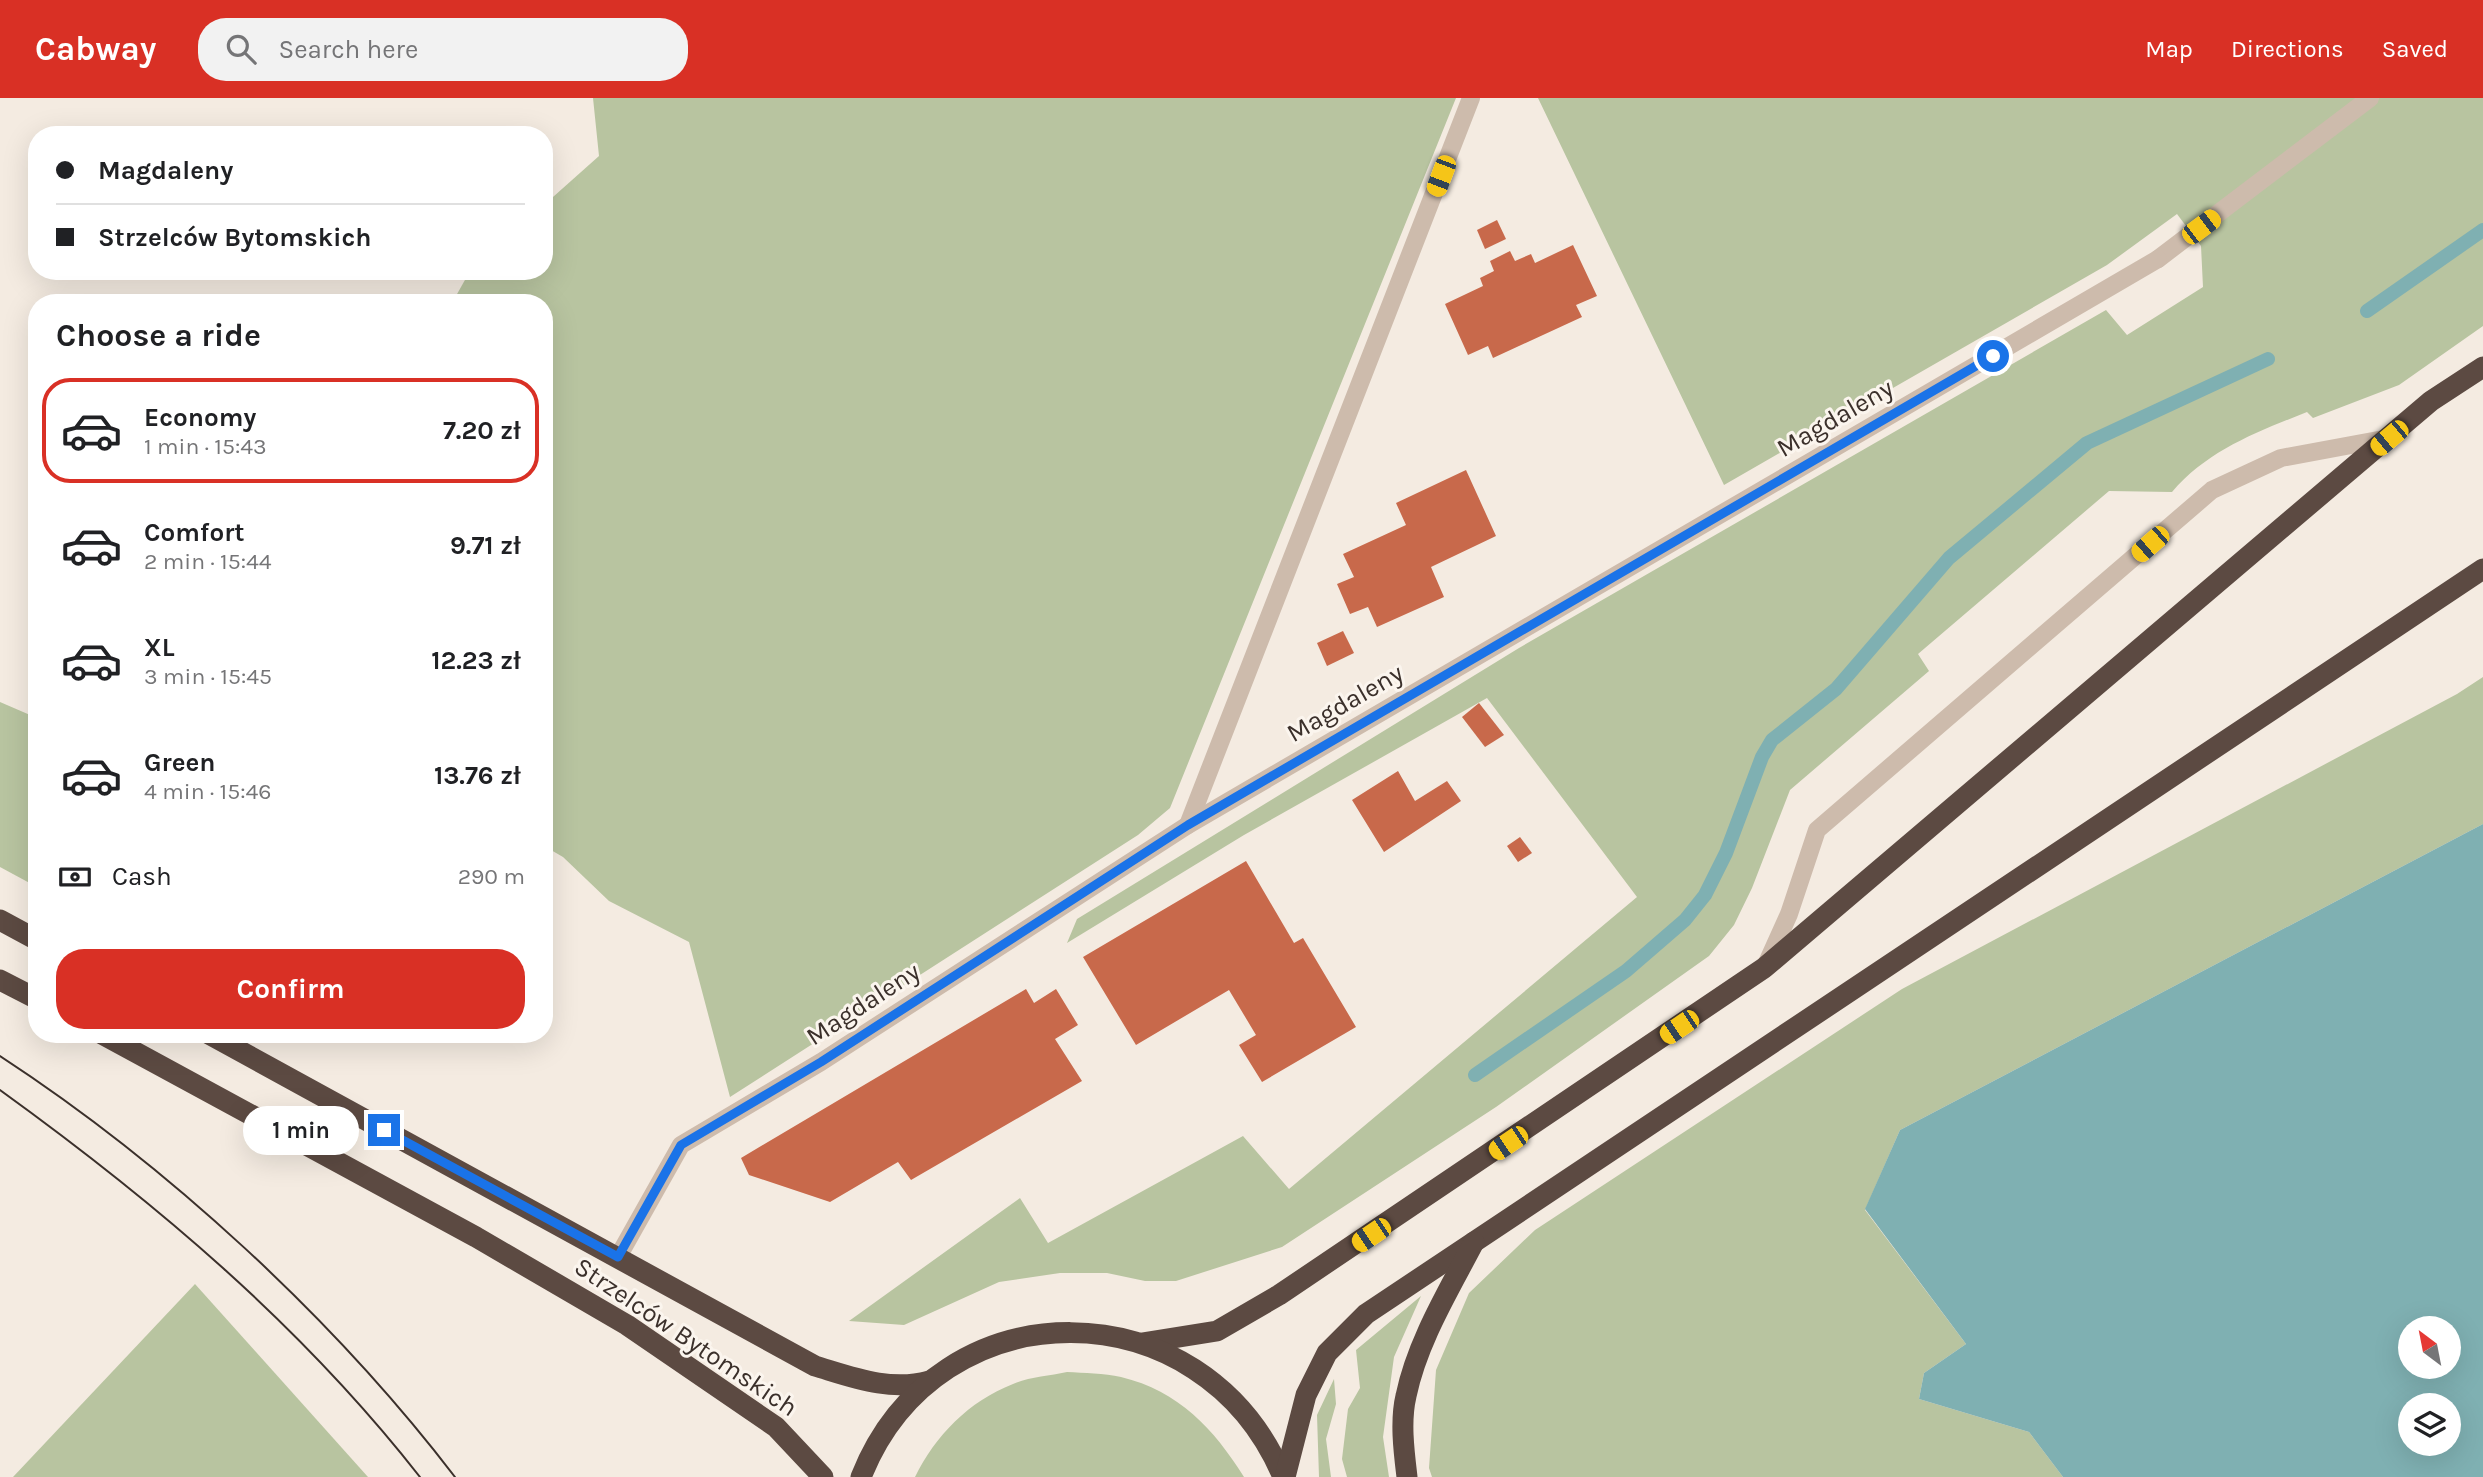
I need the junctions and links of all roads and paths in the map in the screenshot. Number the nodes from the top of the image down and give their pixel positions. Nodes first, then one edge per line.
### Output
1 (1471, 98) edge
2 (2370, 98) edge
3 (2483, 367) edge
4 (2389, 438) junction
5 (2483, 569) edge
6 (1188, 825) junction
7 (0, 920) edge
8 (28, 935) edge
9 (1765, 968) junction
10 (0, 980) edge
11 (28, 994) edge
12 (119, 1043) edge
13 (226, 1043) edge
14 (1476, 1239) junction
15 (618, 1257) junction
16 (1142, 1343) junction
17 (929, 1381) junction
18 (823, 1477) edge
19 (861, 1477) edge
20 (1284, 1477) edge
21 (1408, 1477) edge

1 - 6 street
2 - 6 street, Magdaleny
3 - 4 highway
4 - 9 highway
4 - 9 street
5 - 14 highway
6 - 15 street, Magdaleny
7 - 8 highway
9 - 16 highway
10 - 11 highway
12 - 18 highway, Strzelców Bytomskich
13 - 15 highway, Strzelców Bytomskich
14 - 20 highway
14 - 21 highway
15 - 17 highway, Strzelców Bytomskich
16 - 17 highway
16 - 20 highway
17 - 19 highway

